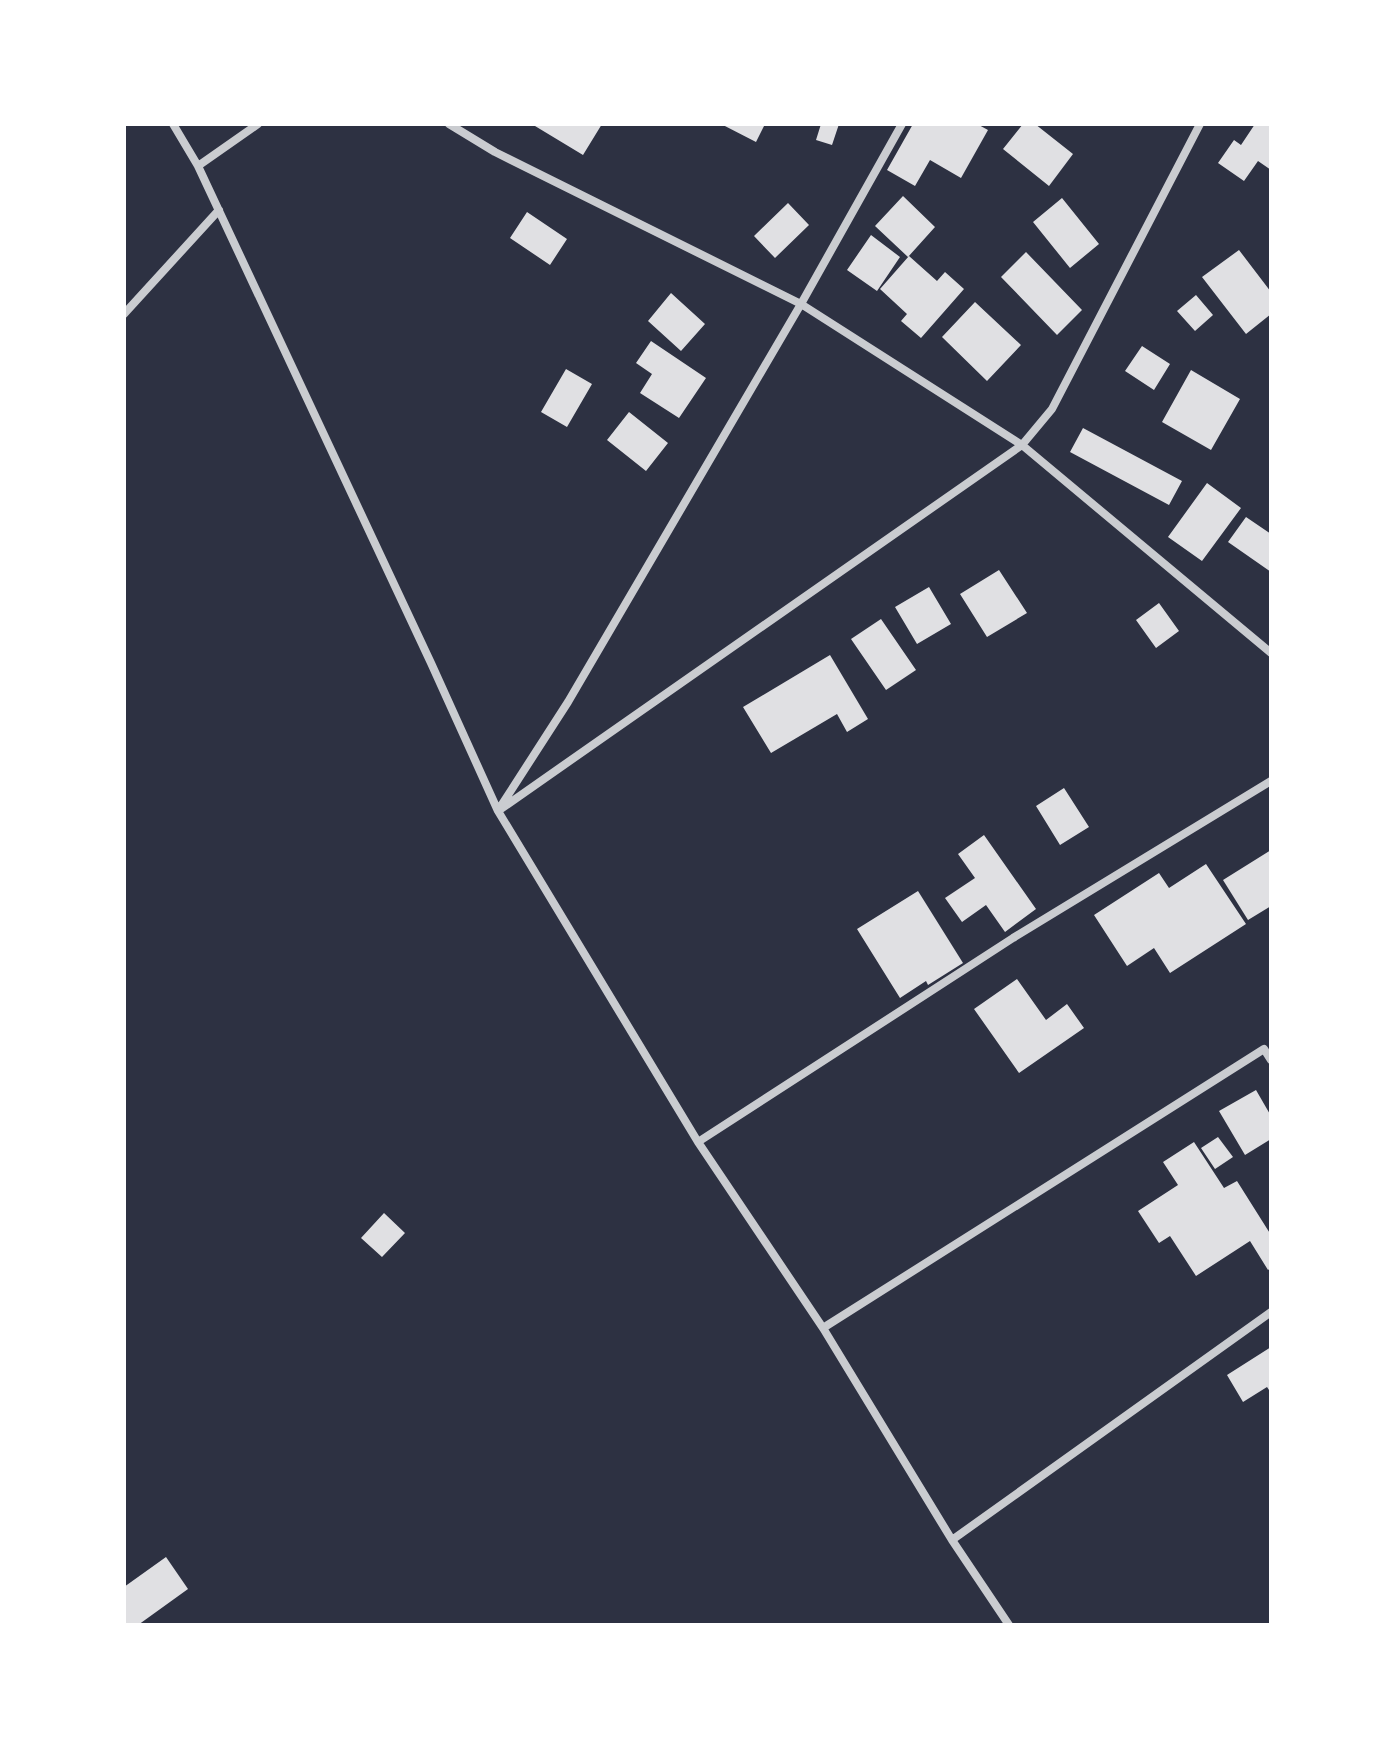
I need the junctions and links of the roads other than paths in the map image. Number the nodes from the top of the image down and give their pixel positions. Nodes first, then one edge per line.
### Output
1 (173, 124) edge
2 (258, 124) edge
3 (449, 124) edge
4 (902, 124) edge
5 (1200, 124) edge
6 (198, 166) junction
7 (219, 210) junction
8 (801, 304) junction
9 (124, 314) edge
10 (1022, 445) junction
11 (1271, 653) edge
12 (1271, 781) edge
13 (498, 811) junction
14 (1271, 1060) edge
15 (698, 1142) junction
16 (1271, 1312) edge
17 (823, 1328) junction
18 (952, 1540) junction
19 (1009, 1625) edge

1 - 6 street
2 - 6 street
3 - 8 street
4 - 8 street
5 - 10 street
6 - 7 street
7 - 9 street
7 - 13 street
8 - 10 street
8 - 13 street
10 - 11 street
10 - 13 street
12 - 15 street
13 - 15 street
14 - 17 street
15 - 17 street
16 - 18 street
17 - 18 street
18 - 19 street

